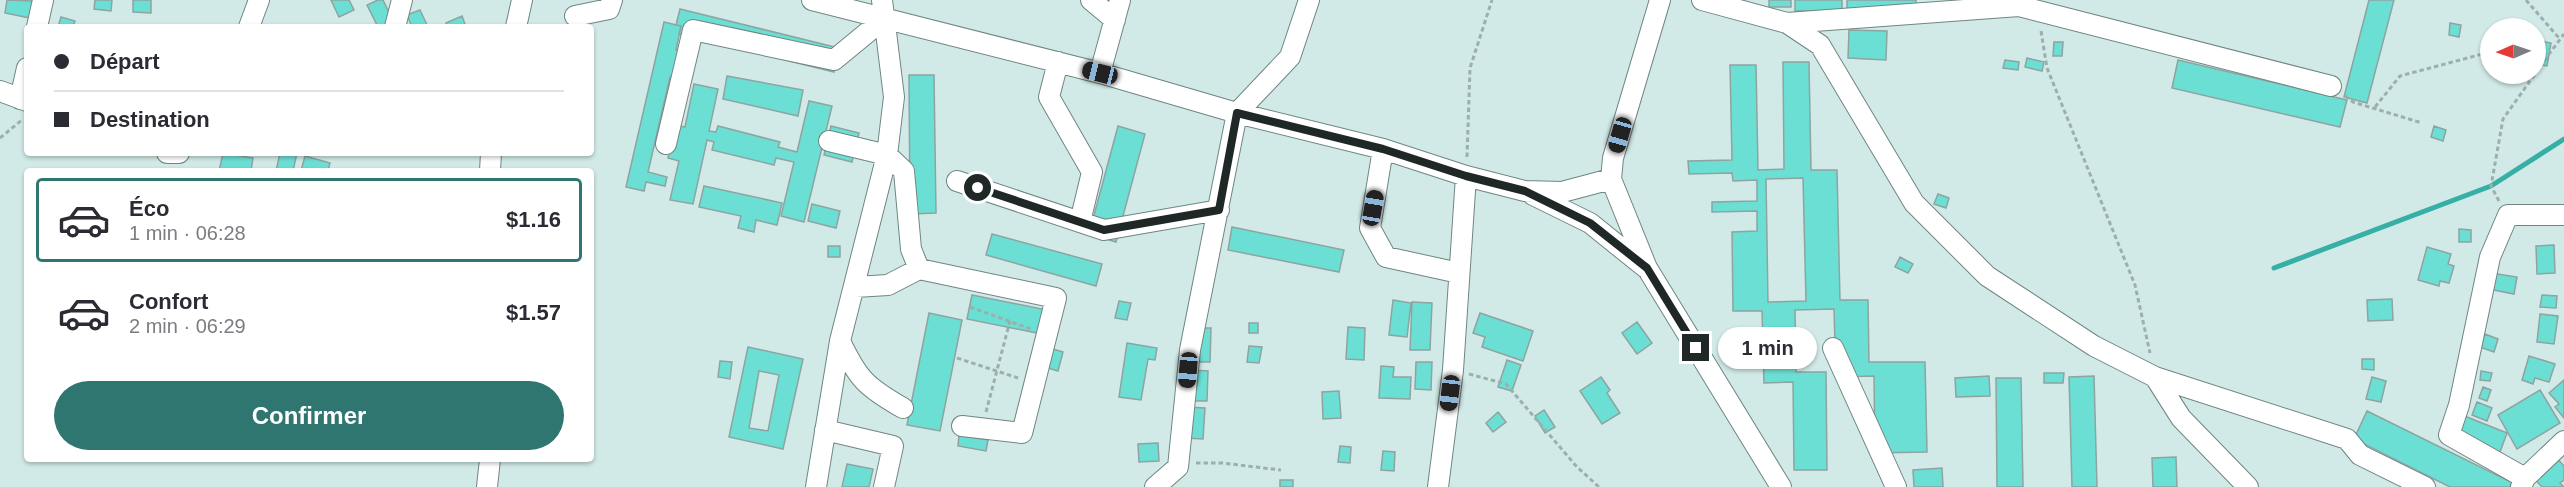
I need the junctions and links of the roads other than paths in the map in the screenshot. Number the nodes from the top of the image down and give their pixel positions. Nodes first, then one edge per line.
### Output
1 (43, 0) edge
2 (259, 0) edge
3 (402, 0) edge
4 (522, 0) edge
5 (612, 0) edge
6 (812, 0) edge
7 (1091, 0) edge
8 (1120, 0) edge
9 (1309, 0) edge
10 (1660, 0) edge
11 (1702, 0) edge
12 (884, 9) edge
13 (575, 16) dead end
14 (1115, 20) junction
15 (1787, 23) junction
16 (38, 24) edge
17 (250, 24) edge
18 (396, 24) edge
19 (517, 24) edge
20 (1058, 62) junction
21 (1100, 73) junction
22 (2331, 86) road end
23 (0, 91) edge
24 (24, 104) edge
25 (1237, 113) junction
26 (830, 141) dead end
27 (666, 144) dead end
28 (1383, 149) junction
29 (887, 155) junction
30 (1466, 176) junction
31 (1611, 179) junction
32 (957, 181) dead end
33 (1525, 191) junction
34 (1219, 210) junction
35 (2564, 215) edge
36 (1080, 222) junction
37 (1647, 268) junction
38 (919, 269) junction
39 (1459, 273) junction
40 (855, 287) junction
41 (840, 341) junction
42 (1833, 348) dead end
43 (2155, 377) junction
44 (903, 408) dead end
45 (962, 426) dead end
46 (825, 430) junction
47 (2564, 441) edge
48 (490, 462) edge
49 (2523, 483) edge
50 (487, 487) edge
51 (816, 487) edge
52 (884, 487) edge
53 (1155, 487) edge
54 (1438, 487) edge
55 (1781, 487) edge
56 (1896, 487) edge
57 (2248, 487) edge
58 (2425, 487) edge

1 - 16 street
2 - 17 street
3 - 18 street
4 - 19 street
5 - 13 street
6 - 12 street
7 - 14 street
8 - 14 street
9 - 25 street
10 - 31 street
11 - 15 street
12 - 20 street
12 - 27 street
12 - 29 street
14 - 21 street
15 - 22 street
15 - 43 street
20 - 21 street
20 - 36 street
21 - 25 street
23 - 24 street
25 - 28 street
25 - 34 street
26 - 29 street
28 - 30 street
28 - 39 street
29 - 38 street
29 - 40 street
30 - 33 street
30 - 39 street
31 - 33 street
31 - 37 street
32 - 36 street
33 - 37 street
34 - 36 street
34 - 53 street
35 - 49 street
37 - 55 street
38 - 40 street
38 - 45 street
39 - 54 street
40 - 41 street
41 - 44 street
41 - 46 street
42 - 56 street
43 - 57 street
43 - 58 street
46 - 51 street
46 - 52 street
47 - 49 street
48 - 50 street

